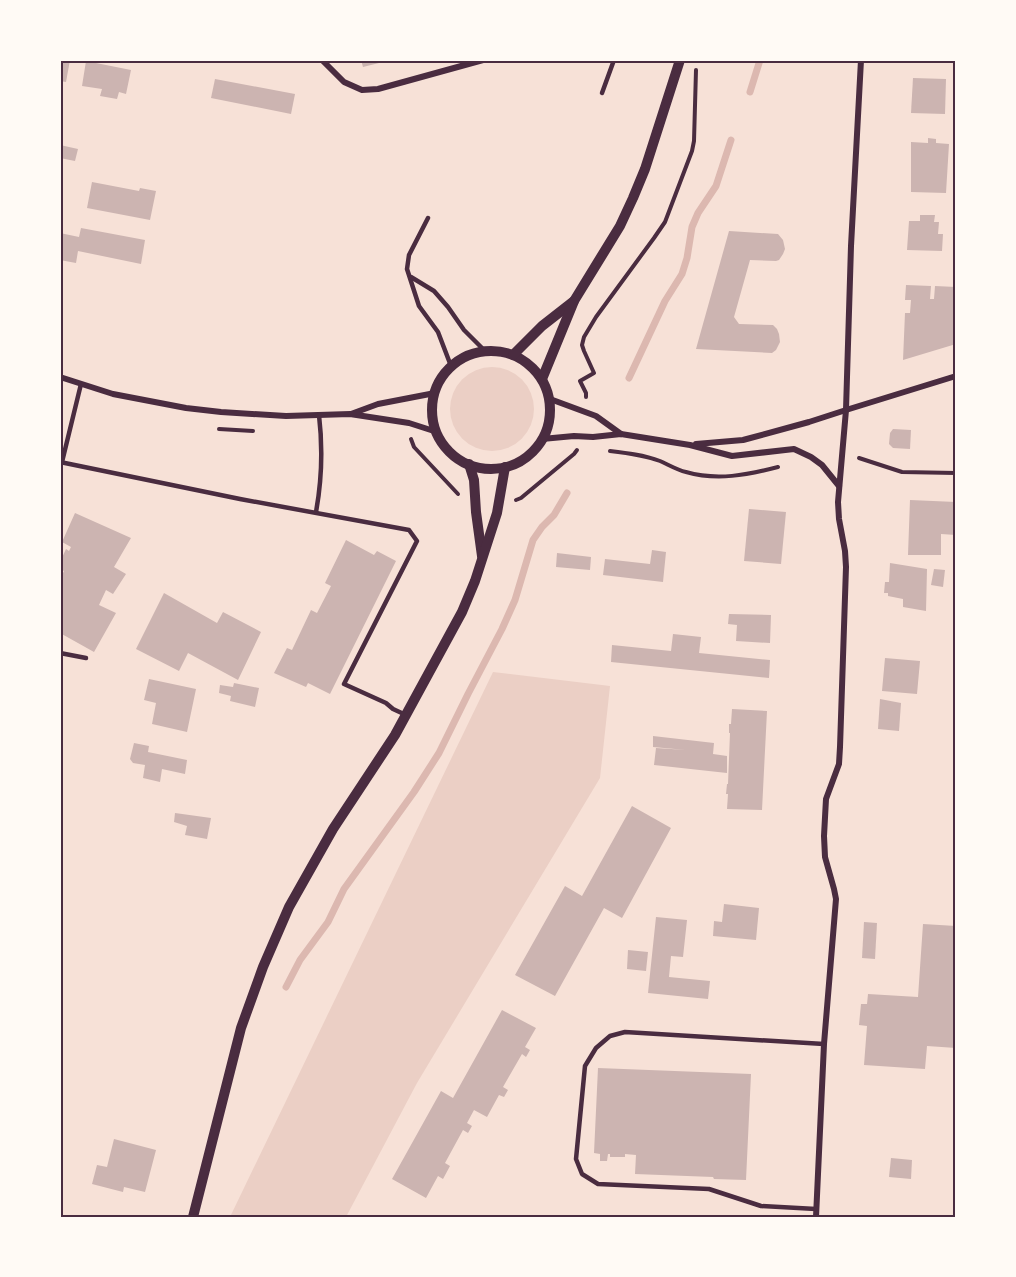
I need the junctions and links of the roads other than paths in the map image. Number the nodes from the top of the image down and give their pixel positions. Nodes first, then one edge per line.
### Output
1 (322, 60) edge
2 (483, 60) edge
3 (614, 60) edge
4 (680, 60) edge
5 (861, 60) edge
6 (602, 93) dead end
7 (428, 218) dead end
8 (411, 277) junction
9 (574, 301) junction
10 (485, 351) junction
11 (513, 355) junction
12 (451, 366) junction
13 (956, 376) edge
14 (60, 377) edge
15 (542, 379) junction
16 (81, 384) junction
17 (435, 393) junction
18 (550, 399) junction
19 (846, 410) junction
20 (350, 414) junction
21 (319, 415) junction
22 (437, 432) junction
23 (621, 434) junction
24 (543, 439) junction
25 (690, 445) junction
26 (61, 462) edge
27 (469, 464) junction
28 (505, 467) junction
29 (839, 487) junction
30 (316, 513) junction
31 (482, 559) junction
32 (60, 653) edge
33 (86, 658) dead end
34 (406, 715) junction
35 (824, 1044) junction
36 (816, 1209) junction
37 (193, 1217) edge
38 (816, 1217) edge

1 - 2 street
3 - 6 lane
4 - 9 street
5 - 19 street
7 - 8 lane
8 - 10 lane
8 - 12 lane
9 - 11 street
9 - 15 street
10 - 11 street
10 - 12 street
11 - 15 street
12 - 17 street
13 - 19 street
14 - 16 street
15 - 18 street
16 - 21 street
16 - 26 lane
17 - 20 street
17 - 22 street
18 - 23 street
18 - 24 street
19 - 25 street
19 - 29 street
20 - 21 street
20 - 22 street
21 - 30 lane
22 - 27 street
23 - 24 street
23 - 25 street
24 - 28 street
25 - 29 street
26 - 30 lane
27 - 28 street
27 - 31 street
28 - 31 street
29 - 35 street
30 - 34 lane
31 - 34 street
32 - 33 lane
34 - 37 street
35 - 36 street
35 - 36 lane
36 - 38 street

